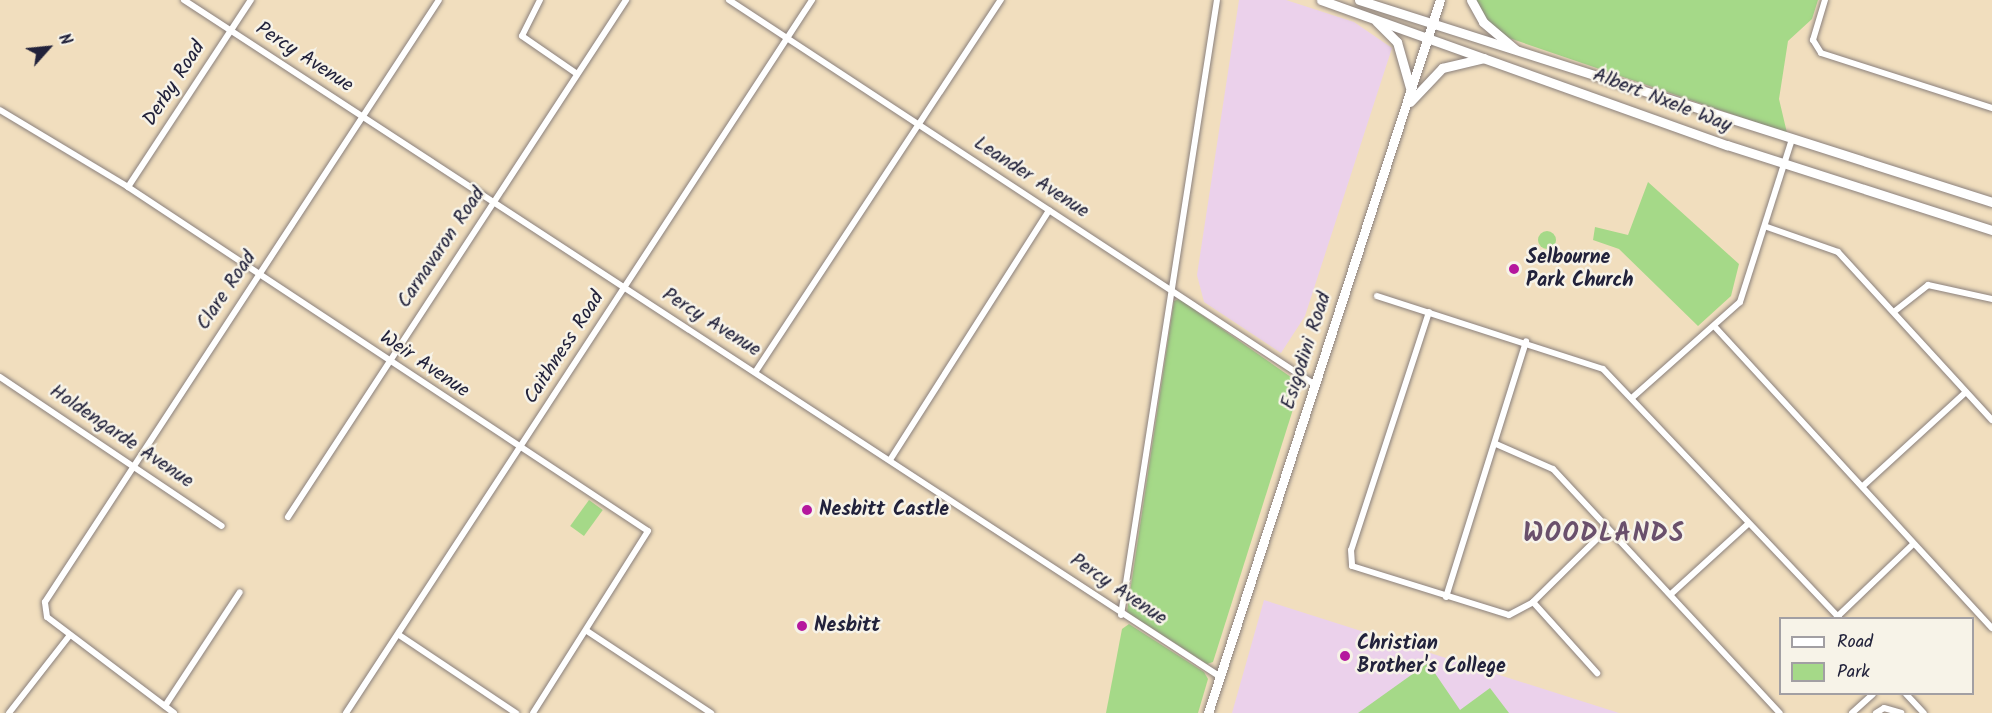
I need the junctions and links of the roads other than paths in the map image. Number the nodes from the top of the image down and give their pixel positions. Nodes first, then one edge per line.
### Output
1 (184, 0) edge
2 (251, 0) edge
3 (438, 0) edge
4 (540, 0) edge
5 (626, 0) edge
6 (729, 0) edge
7 (812, 0) edge
8 (1001, 0) edge
9 (1217, 0) edge
10 (1321, 0) edge
11 (1359, 0) edge
12 (1440, 0) edge
13 (1471, 0) edge
14 (1825, 0) edge
15 (1371, 16) junction
16 (1433, 23) junction
17 (231, 30) junction
18 (1428, 37) junction
19 (787, 38) junction
20 (1524, 55) junction
21 (1490, 58) junction
22 (577, 74) junction
23 (1411, 91) junction
24 (1406, 107) junction
25 (1992, 108) edge
26 (0, 110) edge
27 (363, 117) junction
28 (920, 124) junction
29 (1792, 139) junction
30 (1784, 164) junction
31 (128, 187) junction
32 (492, 202) junction
33 (1992, 202) edge
34 (1049, 210) junction
35 (1767, 227) junction
36 (1992, 230) edge
37 (256, 275) junction
38 (624, 288) junction
39 (1172, 288) junction
40 (1377, 296) dead end
41 (1992, 299) edge
42 (1895, 311) junction
43 (1429, 312) junction
44 (1715, 327) junction
45 (1526, 341) junction
46 (388, 360) junction
47 (756, 371) junction
48 (0, 377) edge
49 (1315, 385) junction
50 (1966, 392) junction
51 (1633, 397) junction
52 (1992, 420) edge
53 (1496, 444) junction
54 (520, 449) junction
55 (890, 460) junction
56 (134, 463) junction
57 (1863, 486) junction
58 (288, 517) dead end
59 (1748, 524) junction
60 (222, 526) dead end
61 (1607, 529) junction
62 (1913, 544) junction
63 (240, 592) dead end
64 (1671, 594) junction
65 (1446, 597) junction
66 (1533, 602) junction
67 (1120, 615) junction
68 (1837, 617) edge
69 (1839, 617) edge
70 (1992, 628) edge
71 (587, 631) junction
72 (70, 635) junction
73 (399, 635) junction
74 (1597, 673) dead end
75 (1219, 676) junction
76 (1871, 695) edge
77 (1908, 695) edge
78 (165, 706) junction
79 (9, 713) edge
80 (174, 713) edge
81 (346, 713) edge
82 (516, 713) edge
83 (533, 713) edge
84 (711, 713) edge
85 (1208, 713) edge
86 (1780, 713) edge
87 (1852, 713) edge
88 (1876, 713) edge
89 (1901, 713) edge
90 (1924, 713) edge

1 - 17 street, Percy Avenue
2 - 17 street, Derby Road
3 - 27 street, Clare Road
4 - 22 street
5 - 22 street, Carnavaron Road
6 - 19 street, Leander Avenue
7 - 19 street, Caithness Road
8 - 28 street
9 - 39 street
10 - 15 main road, Albert Nxele Way
11 - 16 main road, Albert Nxele Way
12 - 16 main road, Esigodini Road
13 - 20 main road
14 - 25 street
15 - 18 main road, Albert Nxele Way
15 - 23 main road
16 - 18 main road, Esigodini Road
16 - 20 main road, Albert Nxele Way
17 - 27 street, Percy Avenue
17 - 31 street, Derby Road
18 - 21 main road, Albert Nxele Way
18 - 23 main road, Esigodini Road
19 - 28 street, Leander Avenue
19 - 38 street, Caithness Road
20 - 29 main road, Albert Nxele Way
21 - 24 main road
21 - 30 main road, Albert Nxele Way
22 - 32 street, Carnavaron Road
23 - 24 main road, Esigodini Road
24 - 49 main road, Esigodini Road
26 - 31 street, Weir Avenue
27 - 32 street, Percy Avenue
27 - 37 street, Clare Road
28 - 34 street, Leander Avenue
28 - 47 street
29 - 30 street
29 - 33 main road, Albert Nxele Way
30 - 35 street
30 - 36 main road, Albert Nxele Way
31 - 37 street, Weir Avenue
32 - 38 street, Percy Avenue
32 - 46 street, Carnavaron Road
34 - 39 street, Leander Avenue
34 - 55 street
35 - 42 street
35 - 44 street
37 - 46 street, Weir Avenue
37 - 56 street, Clare Road
38 - 47 street, Percy Avenue
38 - 54 street, Caithness Road
39 - 49 street, Leander Avenue
39 - 67 street
40 - 43 street
41 - 42 street
42 - 50 street
43 - 45 street
43 - 65 street
44 - 51 street
44 - 57 street
45 - 51 street
45 - 53 street
46 - 54 street, Weir Avenue
46 - 58 street, Carnavaron Road
47 - 55 street, Percy Avenue
48 - 56 street, Holdengarde Avenue
49 - 75 main road, Esigodini Road
50 - 52 street
50 - 57 street
51 - 59 street
53 - 61 street
53 - 65 street
54 - 71 street, Weir Avenue
54 - 73 street, Caithness Road
55 - 67 street, Percy Avenue
56 - 60 street, Holdengarde Avenue
56 - 72 street, Clare Road
57 - 62 street
59 - 64 street
59 - 68 street
61 - 64 street
61 - 66 street
62 - 69 street
62 - 70 street
63 - 78 street
64 - 86 street
65 - 66 street
66 - 74 street
67 - 75 street, Percy Avenue
71 - 83 street, Weir Avenue
71 - 84 street
72 - 78 street
72 - 79 street
73 - 81 street, Caithness Road
73 - 82 street
75 - 85 main road, Esigodini Road
76 - 87 street
77 - 90 street
78 - 80 street
88 - 89 street

